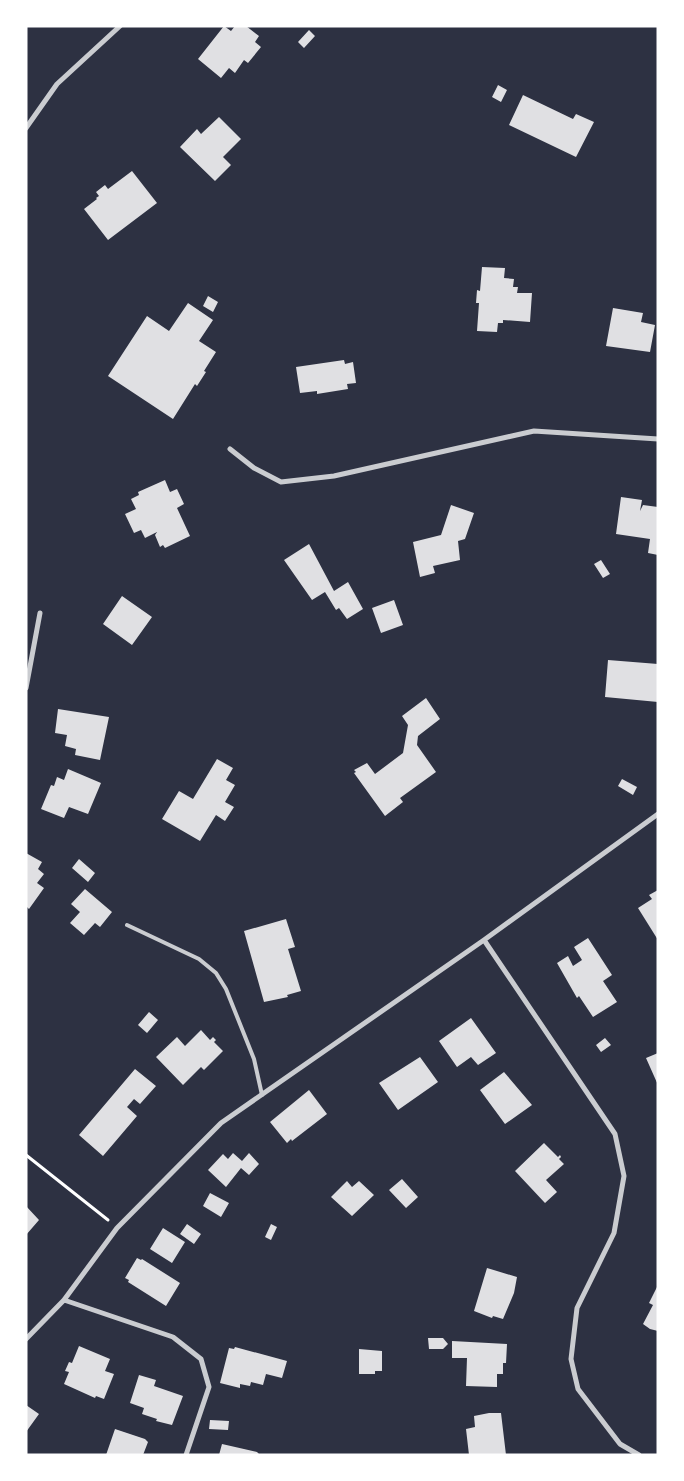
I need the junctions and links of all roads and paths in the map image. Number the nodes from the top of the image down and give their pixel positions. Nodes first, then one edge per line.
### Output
1 (120, 26) edge
2 (26, 128) edge
3 (658, 439) edge
4 (230, 449) dead end
5 (40, 613) dead end
6 (26, 688) edge
7 (658, 814) edge
8 (128, 925) dead end
9 (484, 940) junction
10 (262, 1095) junction
11 (26, 1155) edge
12 (116, 1228) junction
13 (64, 1300) junction
14 (26, 1339) edge
15 (186, 1455) edge
16 (639, 1455) edge

1 - 2 street
3 - 4 street
5 - 6 street
7 - 9 street
8 - 10 lane
9 - 10 street
9 - 16 street
10 - 12 street
11 - 12 path
12 - 13 street
13 - 14 street
13 - 15 street

